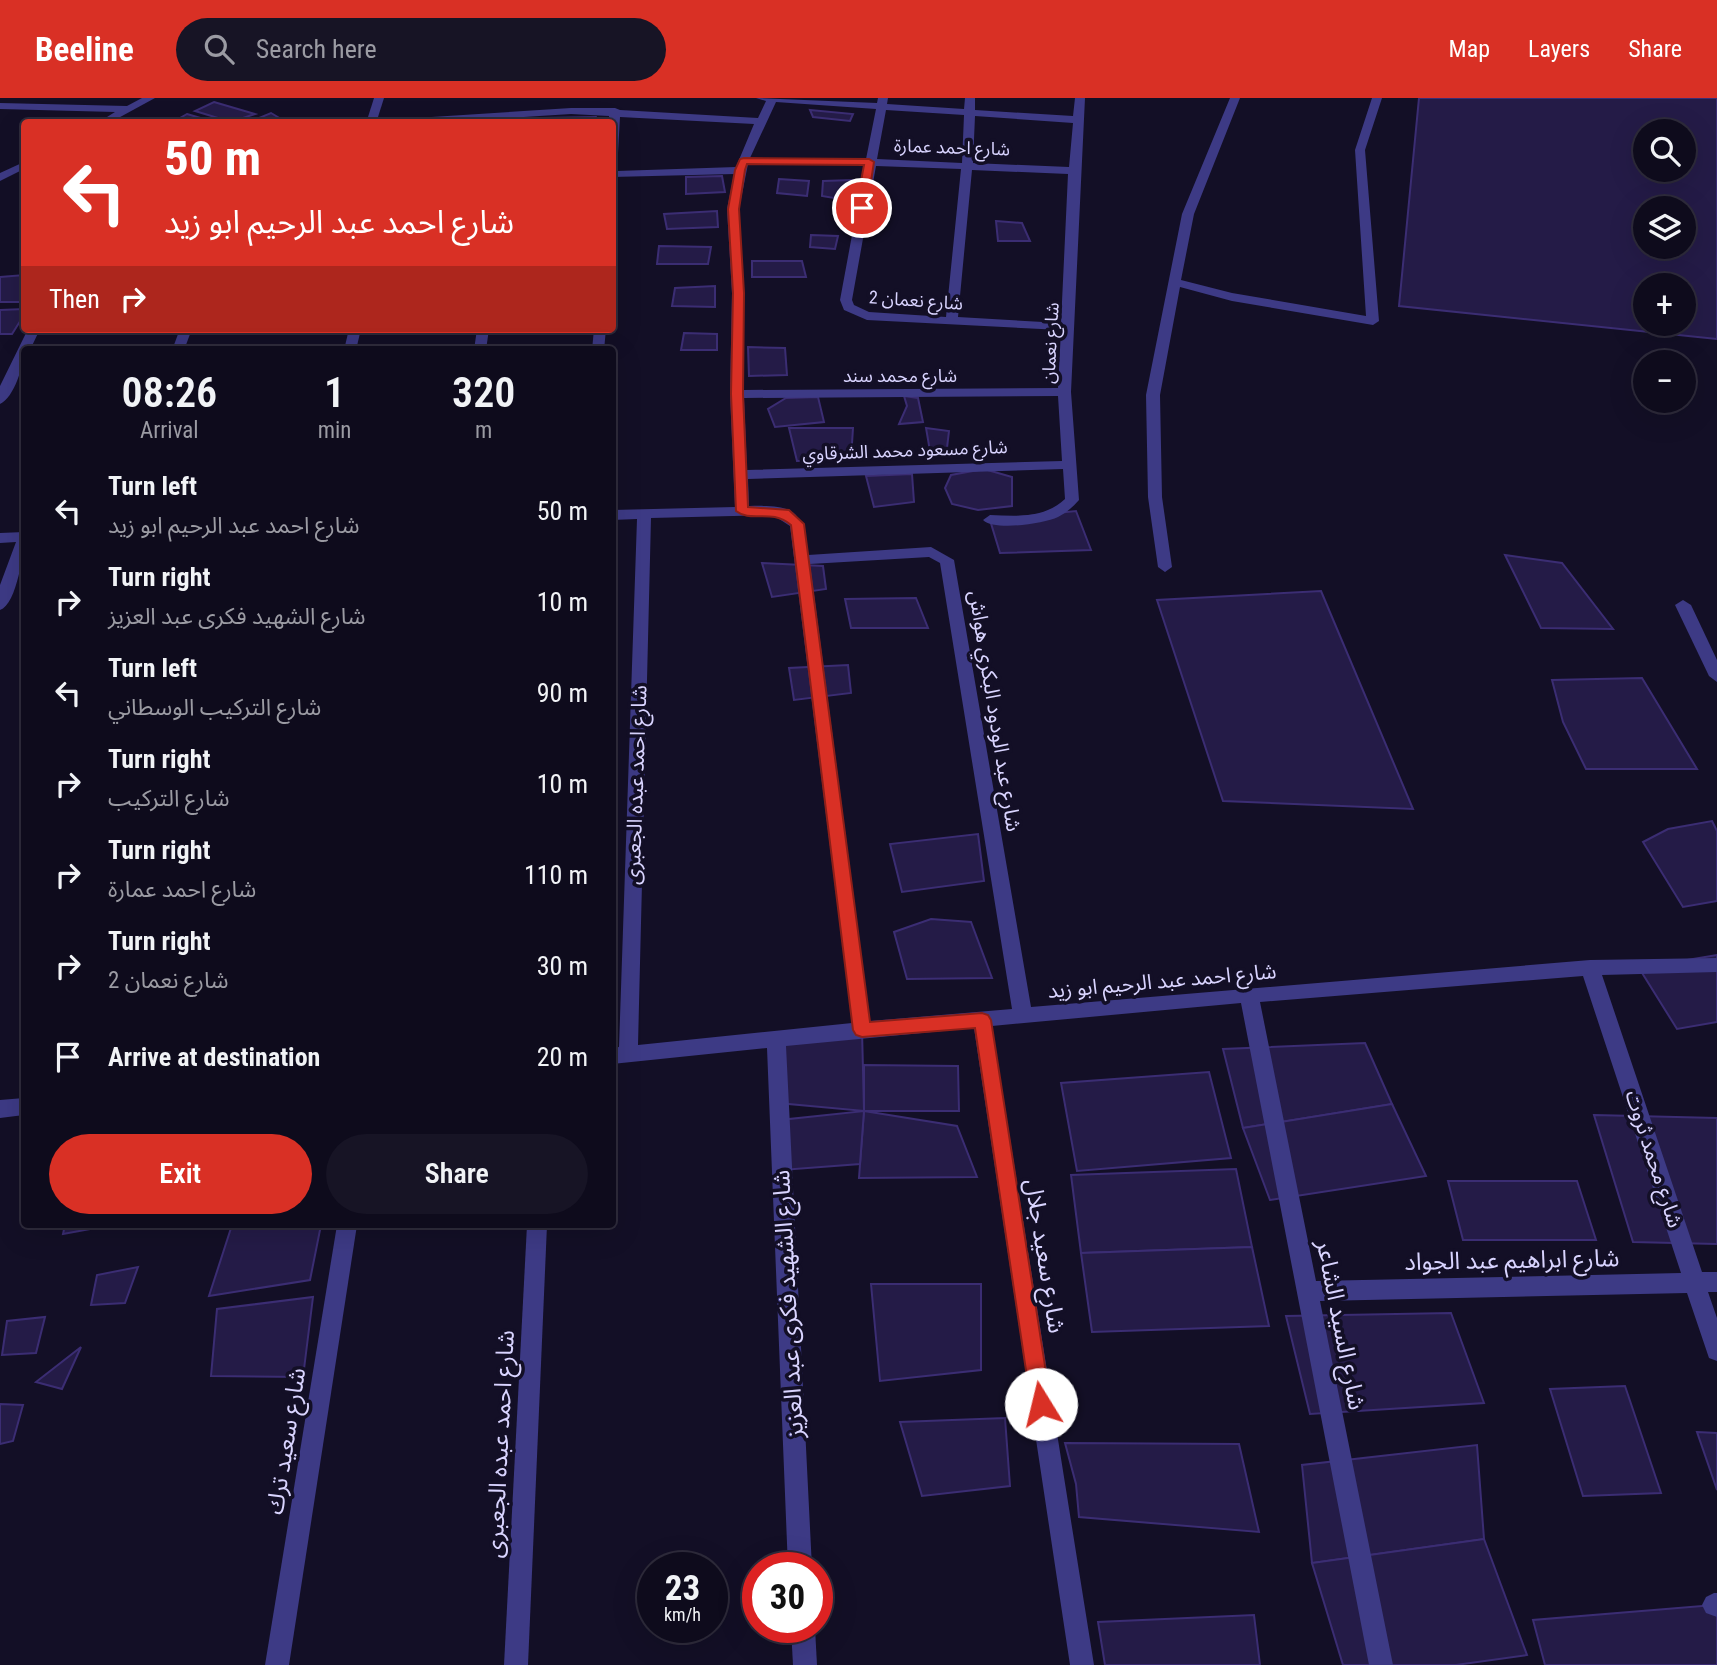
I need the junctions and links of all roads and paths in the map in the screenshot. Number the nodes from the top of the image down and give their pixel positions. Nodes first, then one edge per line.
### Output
1 (150, 98) edge
2 (379, 98) edge
3 (761, 98) edge
4 (773, 98) edge
5 (970, 98) edge
6 (1080, 98) edge
7 (1235, 98) edge
8 (1377, 98) edge
9 (883, 102) edge
10 (0, 106) edge
11 (131, 108) junction
12 (615, 111) junction
13 (969, 112) junction
14 (373, 117) dead end
15 (110, 119) edge
16 (423, 119) edge
17 (615, 119) edge
18 (1078, 120) junction
19 (761, 121) junction
20 (869, 162) junction
21 (967, 165) junction
22 (21, 166) edge
23 (742, 166) junction
24 (0, 167) edge
25 (21, 168) edge
26 (1074, 171) junction
27 (616, 172) edge
28 (0, 178) edge
29 (1173, 282) junction
30 (952, 320) junction
31 (1068, 327) junction
32 (21, 356) edge
33 (1064, 392) junction
34 (737, 394) junction
35 (0, 400) edge
36 (1070, 465) junction
37 (740, 475) junction
38 (742, 511) junction
39 (645, 514) junction
40 (616, 516) edge
41 (990, 520) dead end
42 (0, 538) edge
43 (21, 538) edge
44 (21, 546) edge
45 (801, 560) junction
46 (1165, 567) dead end
47 (1683, 604) dead end
48 (0, 606) edge
49 (1717, 676) edge
50 (1717, 965) edge
51 (1590, 968) junction
52 (1249, 995) junction
53 (1023, 1017) junction
54 (982, 1020) junction
55 (862, 1030) junction
56 (776, 1040) junction
57 (620, 1055) edge
58 (21, 1107) edge
59 (0, 1110) edge
60 (347, 1228) edge
61 (537, 1228) edge
62 (1695, 1282) junction
63 (1717, 1282) edge
64 (1307, 1291) junction
65 (1717, 1350) edge
66 (799, 1552) edge
67 (804, 1643) edge
68 (277, 1665) edge
69 (516, 1665) edge
70 (805, 1665) edge
71 (1082, 1665) edge
72 (1381, 1665) edge

1 - 11 street
2 - 14 street
3 - 4 street
4 - 9 street
4 - 19 street
5 - 13 street
6 - 18 street, شارع نعمان
7 - 29 street
8 - 29 street
9 - 13 street
9 - 20 street, شارع نعمان 2
10 - 11 street
11 - 15 street
12 - 16 street
12 - 17 street
12 - 19 street
13 - 18 street
13 - 21 street
18 - 26 street, شارع نعمان
19 - 23 street
20 - 21 street, شارع احمد عمارة
20 - 23 street, شارع احمد عمارة
20 - 30 street, شارع نعمان 2
21 - 26 street, شارع احمد عمارة
21 - 30 street
22 - 24 street
23 - 27 street, شارع احمد عمارة
23 - 34 street
25 - 28 street
26 - 31 street, شارع نعمان
29 - 46 street
30 - 31 street, شارع نعمان 2
31 - 33 street, شارع نعمان
32 - 35 street
33 - 34 street, شارع محمد سند
33 - 36 street, شارع نعمان
34 - 37 street
36 - 37 street, شارع مسعود محمد الشرقاوي
36 - 41 street, شارع نعمان
37 - 38 street
38 - 39 street
38 - 45 street
39 - 40 street
39 - 57 street, شارع احمد عبده الجعبرى
42 - 43 street
44 - 48 street
45 - 53 street, شارع عبد الودود البكري هواش
45 - 55 street
47 - 49 street
50 - 51 street, شارع احمد عبد الرحيم ابو زيد
51 - 52 street, شارع احمد عبد الرحيم ابو زيد
51 - 62 street, شارع محمد ثروت
52 - 53 street, شارع احمد عبد الرحيم ابو زيد
52 - 64 street, شارع السيد الشاعر
53 - 54 street, شارع احمد عبد الرحيم ابو زيد
54 - 55 street, شارع احمد عبد الرحيم ابو زيد
54 - 71 street, شارع سعيد جلال
55 - 56 street, شارع احمد عبد الرحيم ابو زيد
56 - 57 street, شارع احمد عبد الرحيم ابو زيد
56 - 66 street, شارع الشهيد فكرى عبد العزيز
58 - 59 street
60 - 68 street, شارع سعيد ترك
61 - 69 street, شارع احمد عبده الجعبرى
62 - 63 street, شارع ابراهيم عبد الجواد
62 - 64 street, شارع ابراهيم عبد الجواد
62 - 65 street, شارع محمد ثروت
64 - 72 street, شارع السيد الشاعر
67 - 70 street

